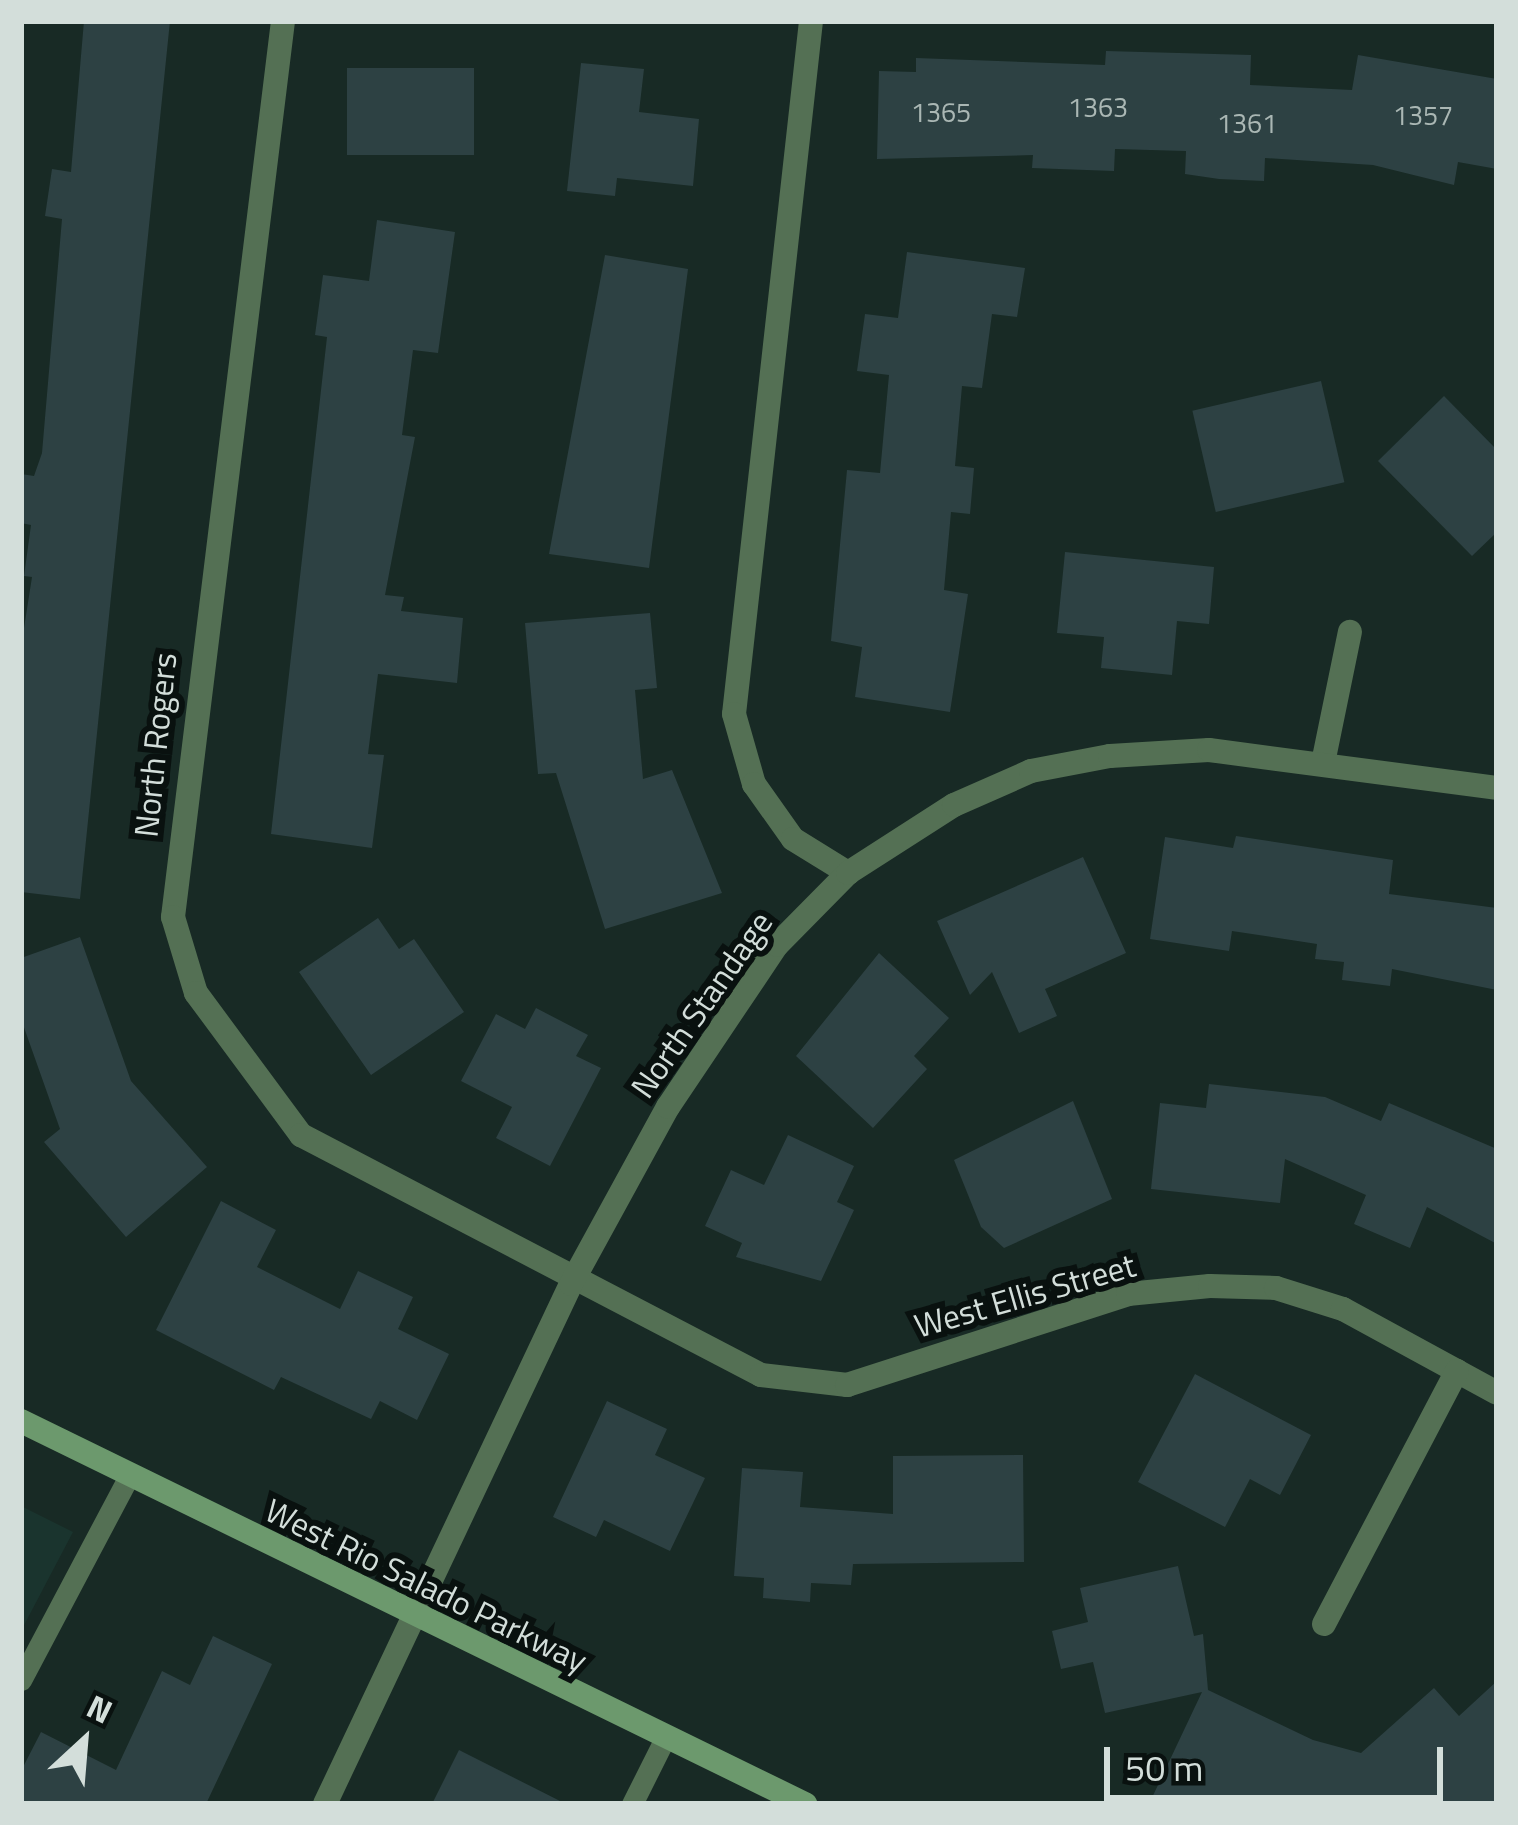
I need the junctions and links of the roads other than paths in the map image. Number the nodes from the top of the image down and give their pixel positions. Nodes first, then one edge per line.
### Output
1 (284, 21) edge
2 (811, 21) edge
3 (1350, 632) dead end
4 (1323, 764) junction
5 (1497, 788) edge
6 (848, 874) junction
7 (571, 1284) junction
8 (1457, 1371) junction
9 (1497, 1393) edge
10 (21, 1421) edge
11 (129, 1476) junction
12 (418, 1621) junction
13 (1324, 1624) dead end
14 (21, 1680) edge
15 (665, 1738) junction
16 (326, 1804) edge
17 (632, 1804) edge
18 (805, 1804) edge

1 - 7 street, North Rogers
2 - 6 street
3 - 4 street
4 - 5 street, North Standage
4 - 6 street, North Standage
6 - 7 street, North Standage
7 - 8 street, West Ellis Street
7 - 12 street, North Standage
8 - 9 street, West Ellis Street
8 - 13 street
10 - 11 main road, West Rio Salado Parkway
11 - 12 main road, West Rio Salado Parkway
11 - 14 lane
12 - 15 main road, West Rio Salado Parkway
12 - 16 street, North Standage
15 - 17 lane
15 - 18 main road, West Rio Salado Parkway

